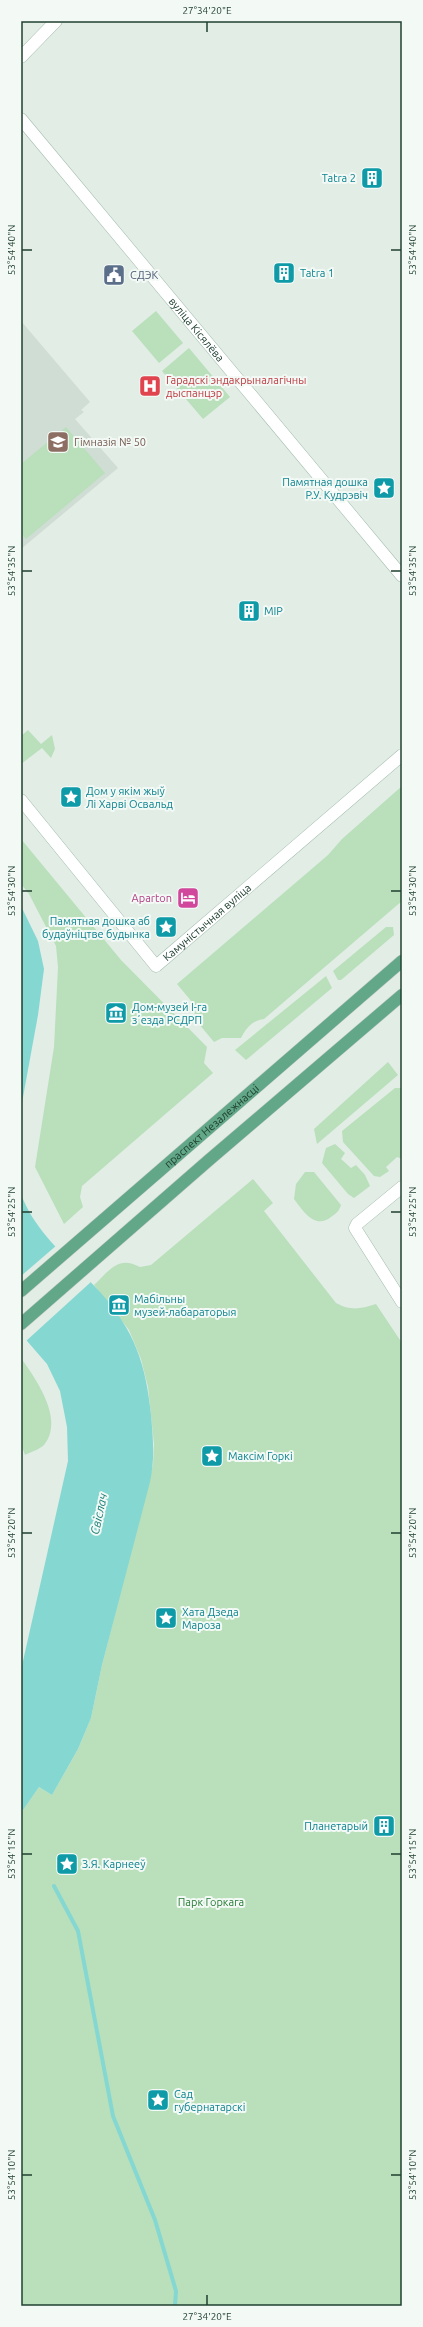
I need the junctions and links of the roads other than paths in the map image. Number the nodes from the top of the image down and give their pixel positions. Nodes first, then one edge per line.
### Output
1 (56, 21) edge
2 (21, 57) edge
3 (21, 119) edge
4 (402, 576) edge
5 (402, 755) edge
6 (21, 800) edge
7 (402, 961) edge
8 (402, 995) edge
9 (402, 1187) edge
10 (21, 1291) edge
11 (402, 1302) edge
12 (21, 1324) edge

1 - 2 street
3 - 4 street, вуліца Кісялёва
5 - 6 street, Камуністычная вуліца
7 - 10 main road, праспект Незалежнасці
8 - 12 main road
9 - 11 street

